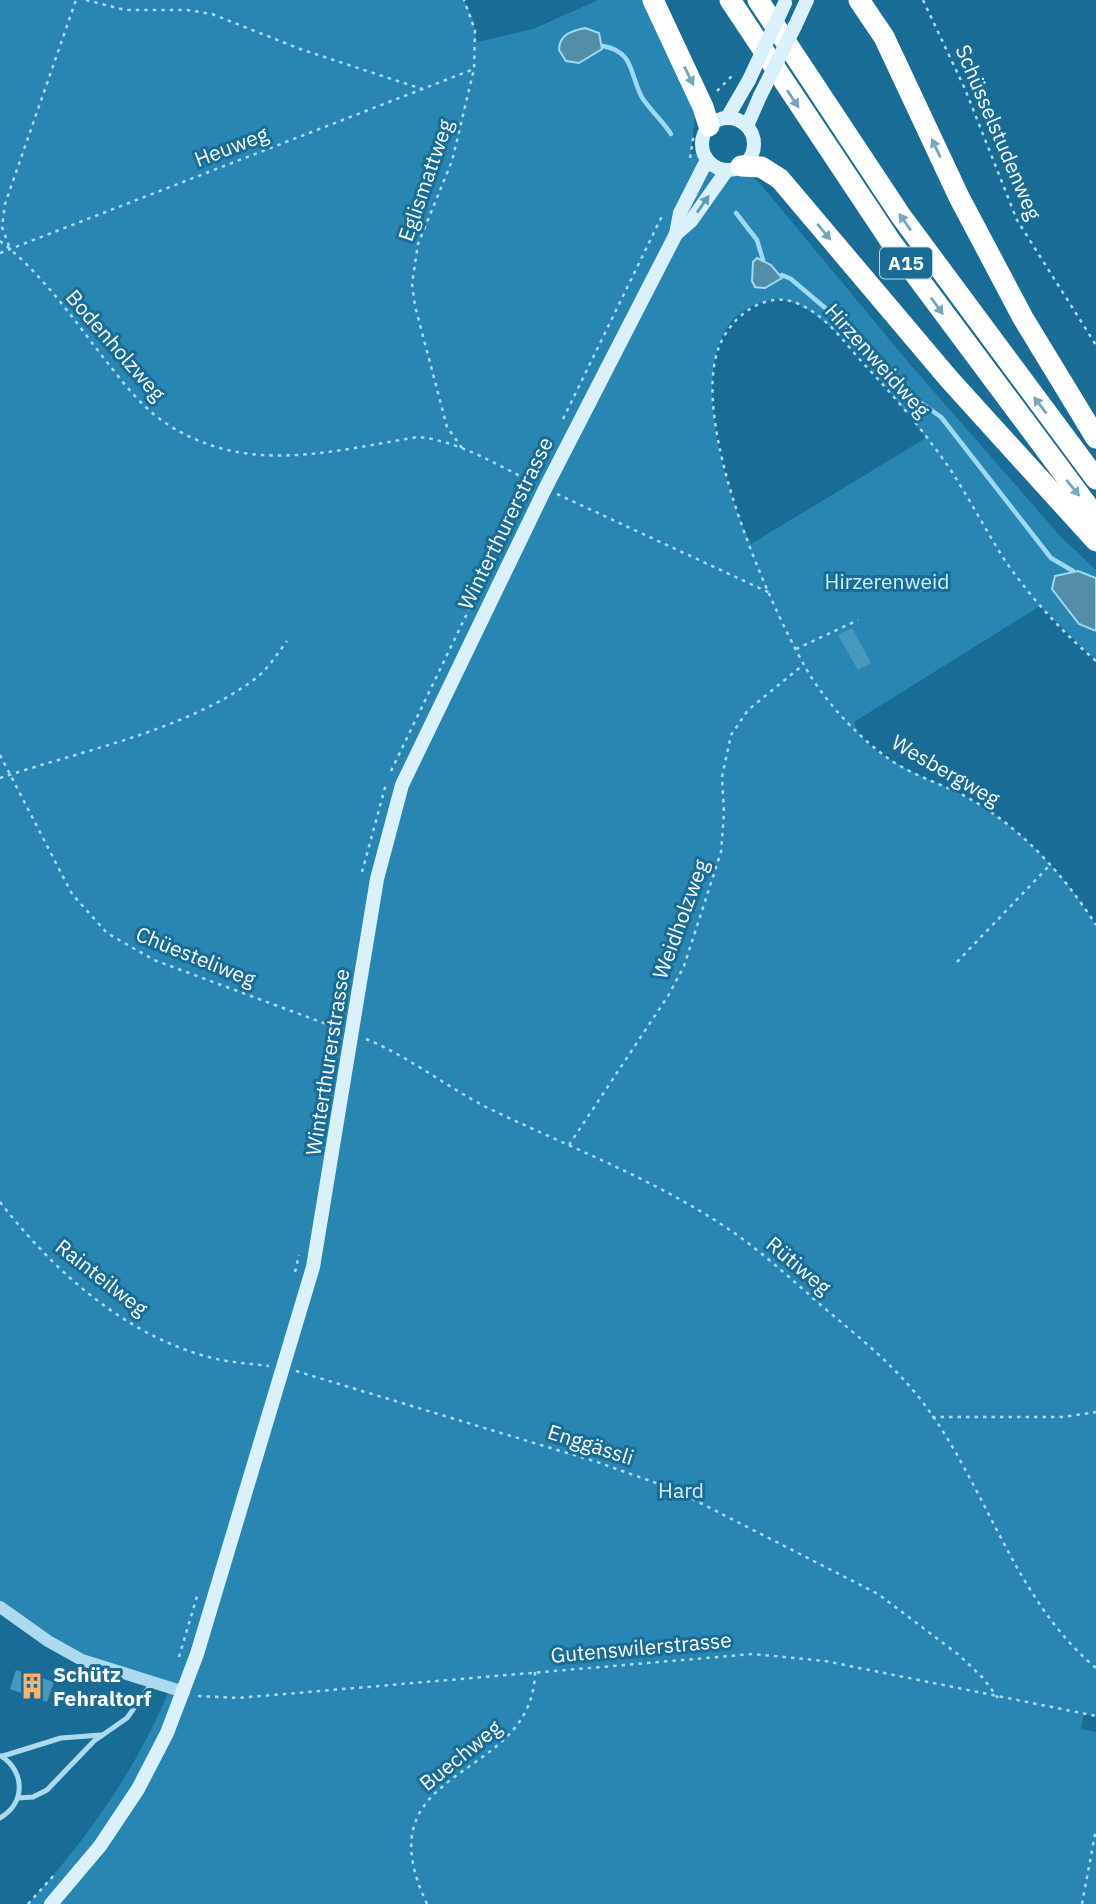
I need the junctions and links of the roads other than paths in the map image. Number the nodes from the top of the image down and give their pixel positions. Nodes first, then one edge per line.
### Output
1 (653, 0) edge
2 (730, 0) edge
3 (758, 0) edge
4 (807, 0) edge
5 (859, 0) edge
6 (786, 2) edge
7 (713, 117) junction
8 (747, 126) junction
9 (707, 160) junction
10 (734, 168) junction
11 (676, 234) junction
12 (1096, 438) edge
13 (1096, 479) edge
14 (1096, 517) edge
15 (1096, 541) edge
16 (0, 1607) edge
17 (152, 1683) junction
18 (177, 1690) junction
19 (101, 1735) junction
20 (1, 1756) edge
21 (18, 1798) junction
22 (0, 1818) edge
23 (51, 1904) edge

1 -> 7 highway
2 -> 14 highway, A15
13 -> 3 highway, A15
4 - 8 main road, Winterthurerstrasse, bridge
12 -> 5 highway
6 - 7 main road, Winterthurerstrasse, bridge
7 - 8 main road
7 - 9 main road, Winterthurerstrasse
8 - 10 main road, Winterthurerstrasse
9 - 10 main road
9 - 11 main road, Winterthurerstrasse
11 -> 10 main road, Winterthurerstrasse
10 -> 15 highway
11 - 18 main road, Winterthurerstrasse
16 - 17 street
17 - 18 street
17 - 19 lane
18 - 23 main road, Winterthurerstrasse
19 - 20 lane
19 - 21 lane
20 - 21 lane
21 - 22 lane

